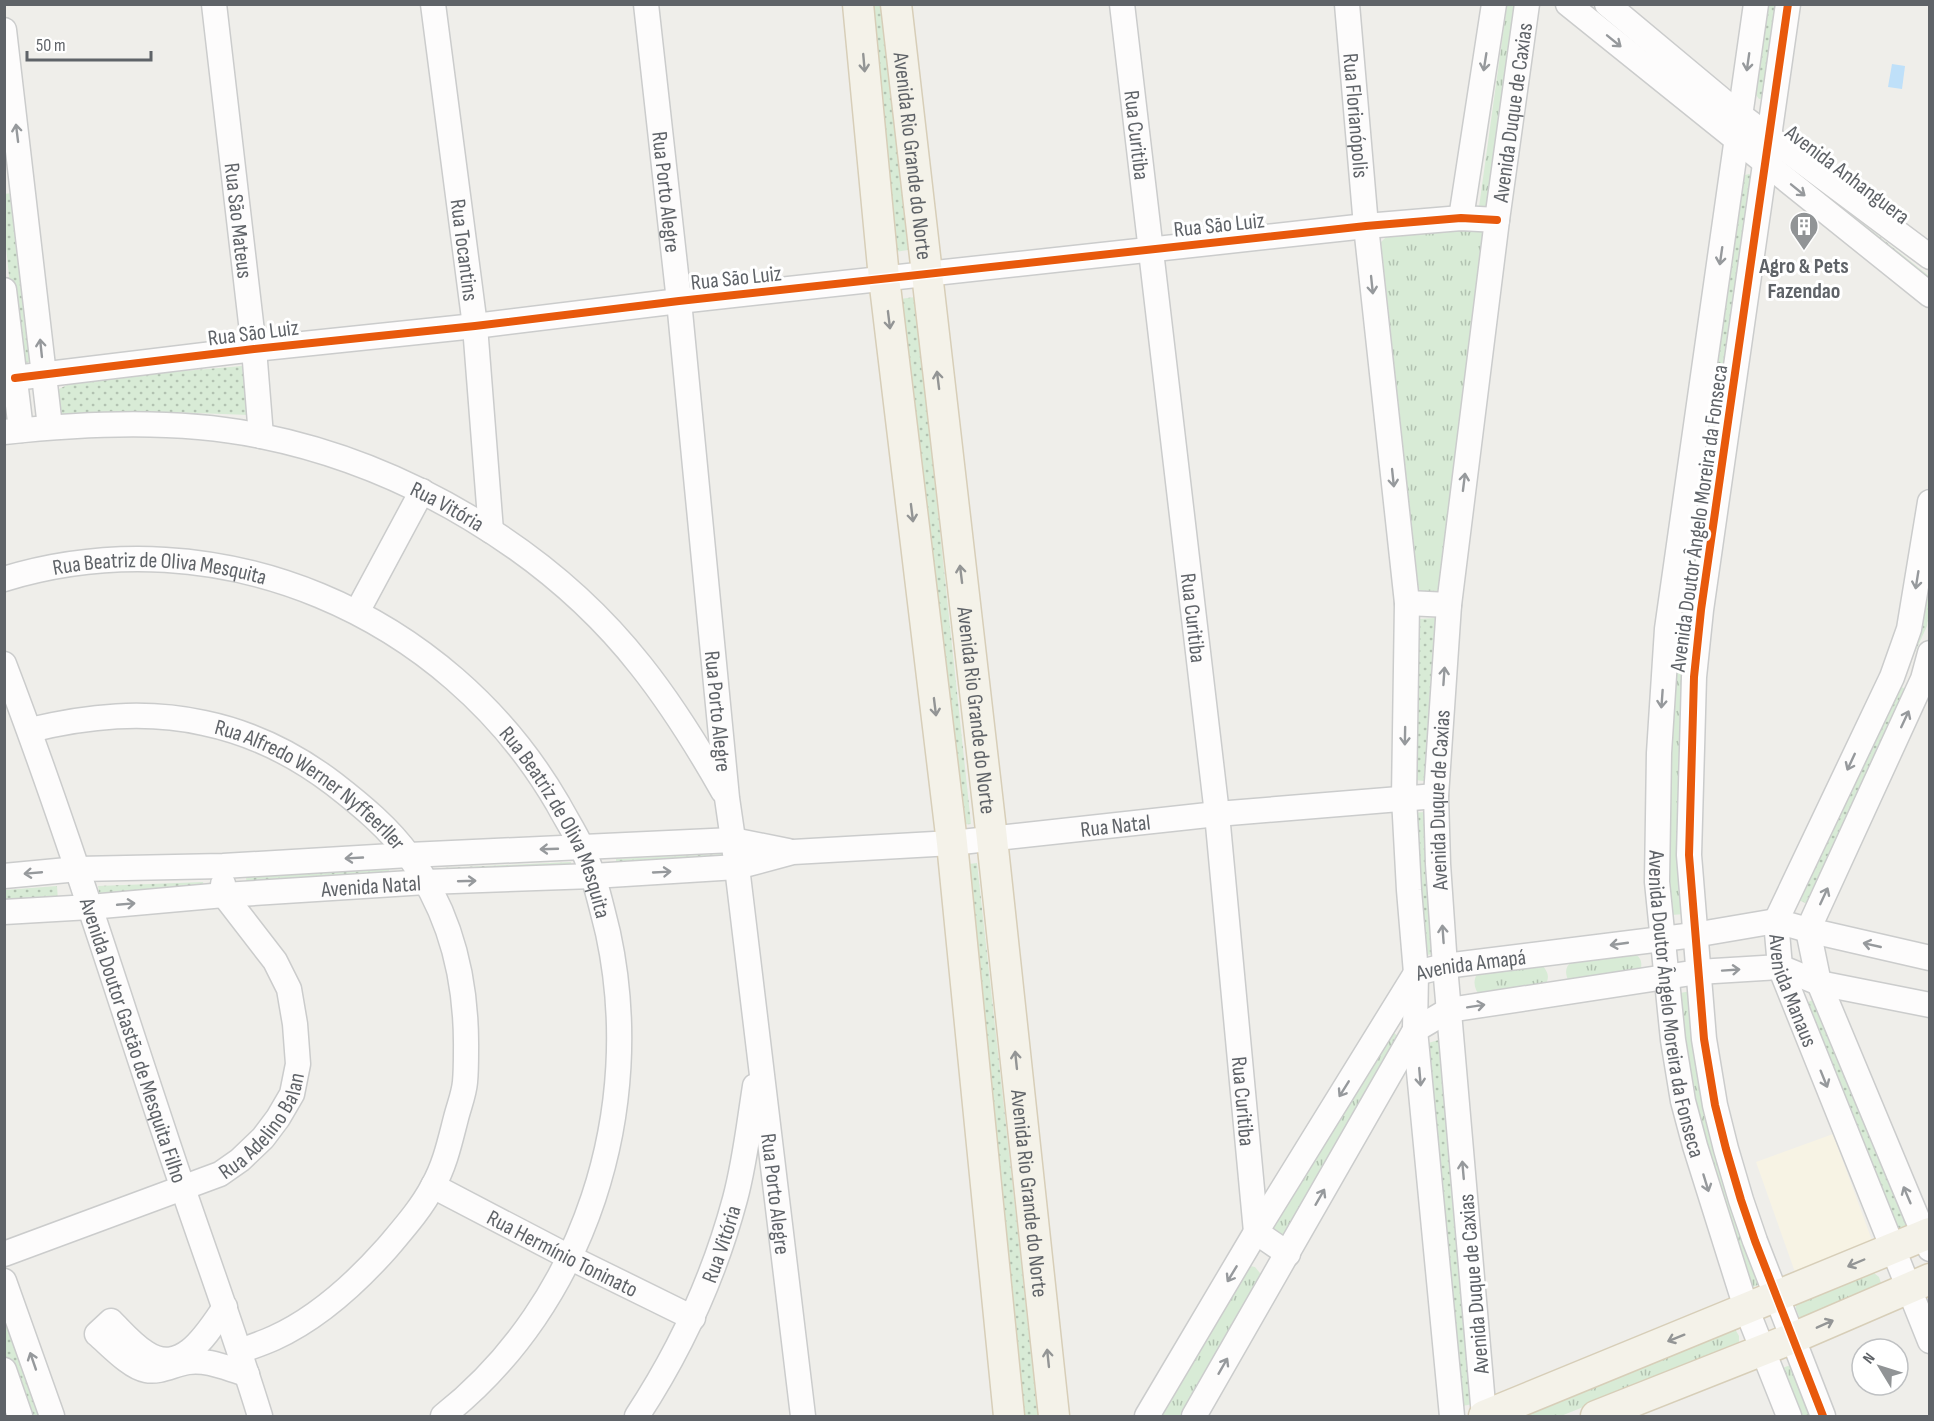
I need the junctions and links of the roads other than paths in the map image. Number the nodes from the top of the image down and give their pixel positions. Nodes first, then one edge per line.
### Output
1 (214, 4) edge
2 (433, 4) edge
3 (646, 4) edge
4 (858, 4) edge
5 (896, 4) edge
6 (1122, 4) edge
7 (1347, 4) edge
8 (1494, 4) edge
9 (1527, 4) edge
10 (1568, 4) edge
11 (1607, 4) edge
12 (1756, 4) edge
13 (1788, 4) edge
14 (4, 30) edge
15 (1740, 115) junction
16 (1770, 137) junction
17 (1737, 141) junction
18 (1766, 164) junction
19 (13, 174) edge
20 (1461, 218) junction
21 (1497, 220) junction
22 (1366, 226) junction
23 (1152, 250) junction
24 (1929, 257) edge
25 (926, 274) junction
26 (884, 278) junction
27 (4, 290) edge
28 (1929, 295) edge
29 (679, 301) junction
30 (474, 326) junction
31 (254, 349) junction
32 (44, 375) junction
33 (15, 378) junction
34 (50, 427) junction
35 (13, 431) edge
36 (261, 436) junction
37 (422, 491) junction
38 (1929, 502) edge
39 (1686, 507) junction
40 (1716, 512) junction
41 (490, 531) junction
42 (4, 579) edge
43 (1407, 603) junction
44 (1449, 605) junction
45 (357, 612) junction
46 (1909, 629) junction
47 (1929, 653) edge
48 (4, 664) edge
49 (1926, 682) edge
50 (30, 730) junction
51 (1436, 796) junction
52 (727, 798) junction
53 (1404, 798) junction
54 (1217, 814) junction
55 (992, 839) junction
56 (733, 840) junction
57 (952, 843) junction
58 (582, 848) junction
59 (793, 852) junction
60 (409, 855) junction
61 (223, 866) junction
62 (737, 867) junction
63 (78, 869) junction
64 (4, 876) edge
65 (593, 876) junction
66 (426, 882) junction
67 (224, 895) junction
68 (90, 907) junction
69 (4, 912) edge
70 (1776, 921) junction
71 (1808, 930) junction
72 (1694, 935) junction
73 (1662, 938) junction
74 (1555, 952) junction
75 (1929, 958) edge
76 (1445, 966) junction
77 (1780, 967) junction
78 (1698, 972) junction
79 (1416, 973) junction
80 (1667, 978) junction
81 (1819, 983) junction
82 (1561, 992) junction
83 (1929, 1005) edge
84 (1449, 1010) junction
85 (1415, 1030) junction
86 (759, 1055) junction
87 (434, 1186) junction
88 (182, 1188) junction
89 (1256, 1232) junction
90 (1928, 1239) edge
91 (1891, 1248) junction
92 (4, 1254) edge
93 (1288, 1254) junction
94 (569, 1257) junction
95 (4, 1281) edge
96 (1918, 1284) edge
97 (1776, 1296) junction
98 (225, 1307) junction
99 (1746, 1308) junction
100 (693, 1318) junction
101 (1793, 1338) junction
102 (1929, 1341) edge
103 (1763, 1350) junction
104 (240, 1351) junction
105 (4, 1370) edge
106 (247, 1374) junction
107 (20, 1416) edge
108 (52, 1416) edge
109 (260, 1416) edge
110 (443, 1416) edge
111 (637, 1416) edge
112 (803, 1416) edge
113 (1009, 1416) edge
114 (1054, 1416) edge
115 (1147, 1416) edge
116 (1194, 1416) edge
117 (1452, 1416) edge
118 (1484, 1416) edge
119 (1596, 1416) edge
120 (1789, 1416) edge
121 (1823, 1416) edge

1 - 31 street, Rua São Mateus
2 - 30 street, Rua Tocantins
3 - 29 street, Rua Porto Alegre
4 -> 26 main road, Avenida Rio Grande do Norte
5 - 25 main road, Avenida Rio Grande do Norte
6 - 23 street, Rua Curitiba
7 - 22 street, Rua Florianópolis
8 -> 20 street, Avenida Duque de Caxias
9 - 21 street, Avenida Duque de Caxias
10 -> 17 street, Avenida Anhanguera
11 - 15 street, Avenida Anhanguera
12 -> 15 street, Avenida Doutor Ângelo Moreira da Fonseca
13 - 16 street, Avenida Doutor Ângelo Moreira da Fonseca
19 -> 14 street
15 - 16 street, Avenida Anhanguera
15 - 17 street, Avenida Doutor Ângelo Moreira da Fonseca
16 - 18 street, Avenida Doutor Ângelo Moreira da Fonseca
16 - 24 street, Avenida Anhanguera
17 - 18 street, Avenida Anhanguera
17 -> 39 street, Avenida Doutor Ângelo Moreira da Fonseca
18 -> 28 street, Avenida Anhanguera
18 - 40 street, Avenida Doutor Ângelo Moreira da Fonseca
32 -> 19 street
20 - 21 street, Avenida Duque de Caxias
20 - 22 street, Rua São Luiz
44 -> 21 street, Avenida Duque de Caxias
22 - 23 street, Rua São Luiz
22 -> 43 street, Avenida Duque de Caxias
23 - 25 street, Rua São Luiz
23 - 54 street, Rua Curitiba
25 - 26 street, Rua São Luiz
55 -> 25 main road, Avenida Rio Grande do Norte
26 - 29 street, Rua São Luiz
26 -> 57 main road, Avenida Rio Grande do Norte
27 - 33 street
29 - 30 street, Rua São Luiz
29 - 52 street, Rua Porto Alegre
30 - 31 street, Rua São Luiz
30 - 41 street, Rua Tocantins
31 - 32 street, Rua São Luiz
31 - 36 street, Rua São Mateus
32 - 33 street, Rua São Luiz
32 - 34 street
33 - 35 street
34 - 35 street, Rua Vitória
34 - 36 street, Rua Vitória
36 - 37 street, Rua Vitória
37 - 41 street, Rua Vitória
37 - 45 street
38 -> 46 street, Avenida Manaus
39 - 40 street
39 -> 73 street, Avenida Doutor Ângelo Moreira da Fonseca
40 - 72 street, Avenida Doutor Ângelo Moreira da Fonseca
41 - 52 street, Rua Vitória
42 - 45 street, Rua Beatriz de Oliva Mesquita
43 - 44 street
43 -> 53 street, Avenida Duque de Caxias
51 -> 44 street, Avenida Duque de Caxias
45 - 58 street, Rua Beatriz de Oliva Mesquita
46 - 49 street
46 -> 70 street, Avenida Manaus
47 - 49 street, Avenida Manaus
48 - 50 street, Avenida Doutor Gastão de Mesquita Filho
71 -> 49 street, Avenida Manaus
50 - 60 street, Rua Alfredo Werner Nyffeerller
50 - 63 street, Avenida Doutor Gastão de Mesquita Filho
51 - 53 street, Rua Natal
76 -> 51 street, Avenida Duque de Caxias
52 - 56 street, Rua Porto Alegre
53 - 54 street, Rua Natal
53 - 79 street, Avenida Duque de Caxias
54 - 55 street, Rua Natal
54 - 89 street, Rua Curitiba
55 - 57 street, Rua Natal
114 -> 55 main road, Avenida Rio Grande do Norte
56 - 58 street, Avenida Natal
56 - 59 street, Rua Natal
56 - 62 street, Rua Porto Alegre
57 - 59 street, Rua Natal
57 - 113 main road, Avenida Rio Grande do Norte
58 -> 60 street, Avenida Natal
58 - 65 street, Rua Beatriz de Oliva Mesquita
59 - 62 street, Rua Natal
60 -> 61 street, Avenida Natal
60 - 66 street, Rua Alfredo Werner Nyffeerller
61 - 63 street, Avenida Natal
61 - 67 street
65 -> 62 street, Avenida Natal
62 - 86 street, Rua Porto Alegre
63 -> 64 street, Avenida Natal
63 - 68 street, Avenida Doutor Gastão de Mesquita Filho
66 -> 65 street, Avenida Natal
65 - 94 street, Rua Beatriz de Oliva Mesquita
66 - 67 street, Avenida Natal
66 - 87 street, Rua Alfredo Werner Nyffeerller
68 -> 67 street, Avenida Natal
67 - 88 street, Rua Adelino Balan
68 - 69 street, Avenida Natal
68 - 88 street, Avenida Doutor Gastão de Mesquita Filho
70 - 71 street, Avenida Amapá
70 - 72 street, Avenida Amapá
70 - 77 street, Avenida Manaus
75 -> 71 street, Avenida Amapá
71 - 81 street, Avenida Manaus
72 - 73 street, Avenida Amapá
72 - 78 street, Avenida Doutor Ângelo Moreira da Fonseca
73 -> 74 street, Avenida Amapá
73 - 80 street, Avenida Doutor Ângelo Moreira da Fonseca
74 - 76 street, Avenida Amapá
74 - 82 street
76 - 79 street, Avenida Amapá
76 - 84 street, Avenida Duque de Caxias
78 -> 77 street, Avenida Amapá
77 - 81 street, Avenida Amapá
77 -> 91 street, Avenida Manaus
78 - 80 street, Avenida Amapá
78 - 97 street, Avenida Doutor Ângelo Moreira da Fonseca
79 - 85 street, Avenida Duque de Caxias
79 -> 89 street, Avenida Amapá
80 - 82 street, Avenida Amapá
80 -> 99 street, Avenida Doutor Ângelo Moreira da Fonseca
81 - 83 street, Avenida Amapá
90 -> 81 street, Avenida Manaus
84 -> 82 street, Avenida Amapá
84 - 85 street, Avenida Amapá
118 -> 84 street, Avenida Duque de Caxias
93 -> 85 street, Avenida Amapá
85 -> 117 street, Avenida Duque de Caxias
86 - 100 street, Rua Vitória
86 - 112 street, Rua Porto Alegre
87 - 94 street, Rua Hermínio Toninato
87 - 104 street, Rua Alfredo Werner Nyffeerller
88 - 92 street, Rua Adelino Balan
88 - 98 street, Avenida Doutor Gastão de Mesquita Filho
89 - 93 street
89 -> 115 street, Avenida Amapá
90 - 91 main road
91 - 96 street, Avenida Manaus
91 -> 97 main road
116 -> 93 street, Avenida Amapá
94 - 100 street, Rua Hermínio Toninato
94 - 110 street, Rua Beatriz de Oliva Mesquita
108 -> 95 street
101 -> 96 main road
96 - 102 street, Avenida Manaus
97 - 99 main road
97 - 101 street, Avenida Doutor Ângelo Moreira da Fonseca
98 - 104 street, Avenida Doutor Gastão de Mesquita Filho
98 - 106 street
99 - 103 street, Avenida Doutor Ângelo Moreira da Fonseca
99 -> 118 main road
100 - 111 street, Rua Vitória
101 - 103 main road
101 - 121 street, Avenida Doutor Ângelo Moreira da Fonseca
103 - 119 main road
103 - 120 street, Avenida Doutor Ângelo Moreira da Fonseca
104 - 106 street, Avenida Doutor Gastão de Mesquita Filho
105 - 107 street
106 - 109 street, Avenida Doutor Gastão de Mesquita Filho

